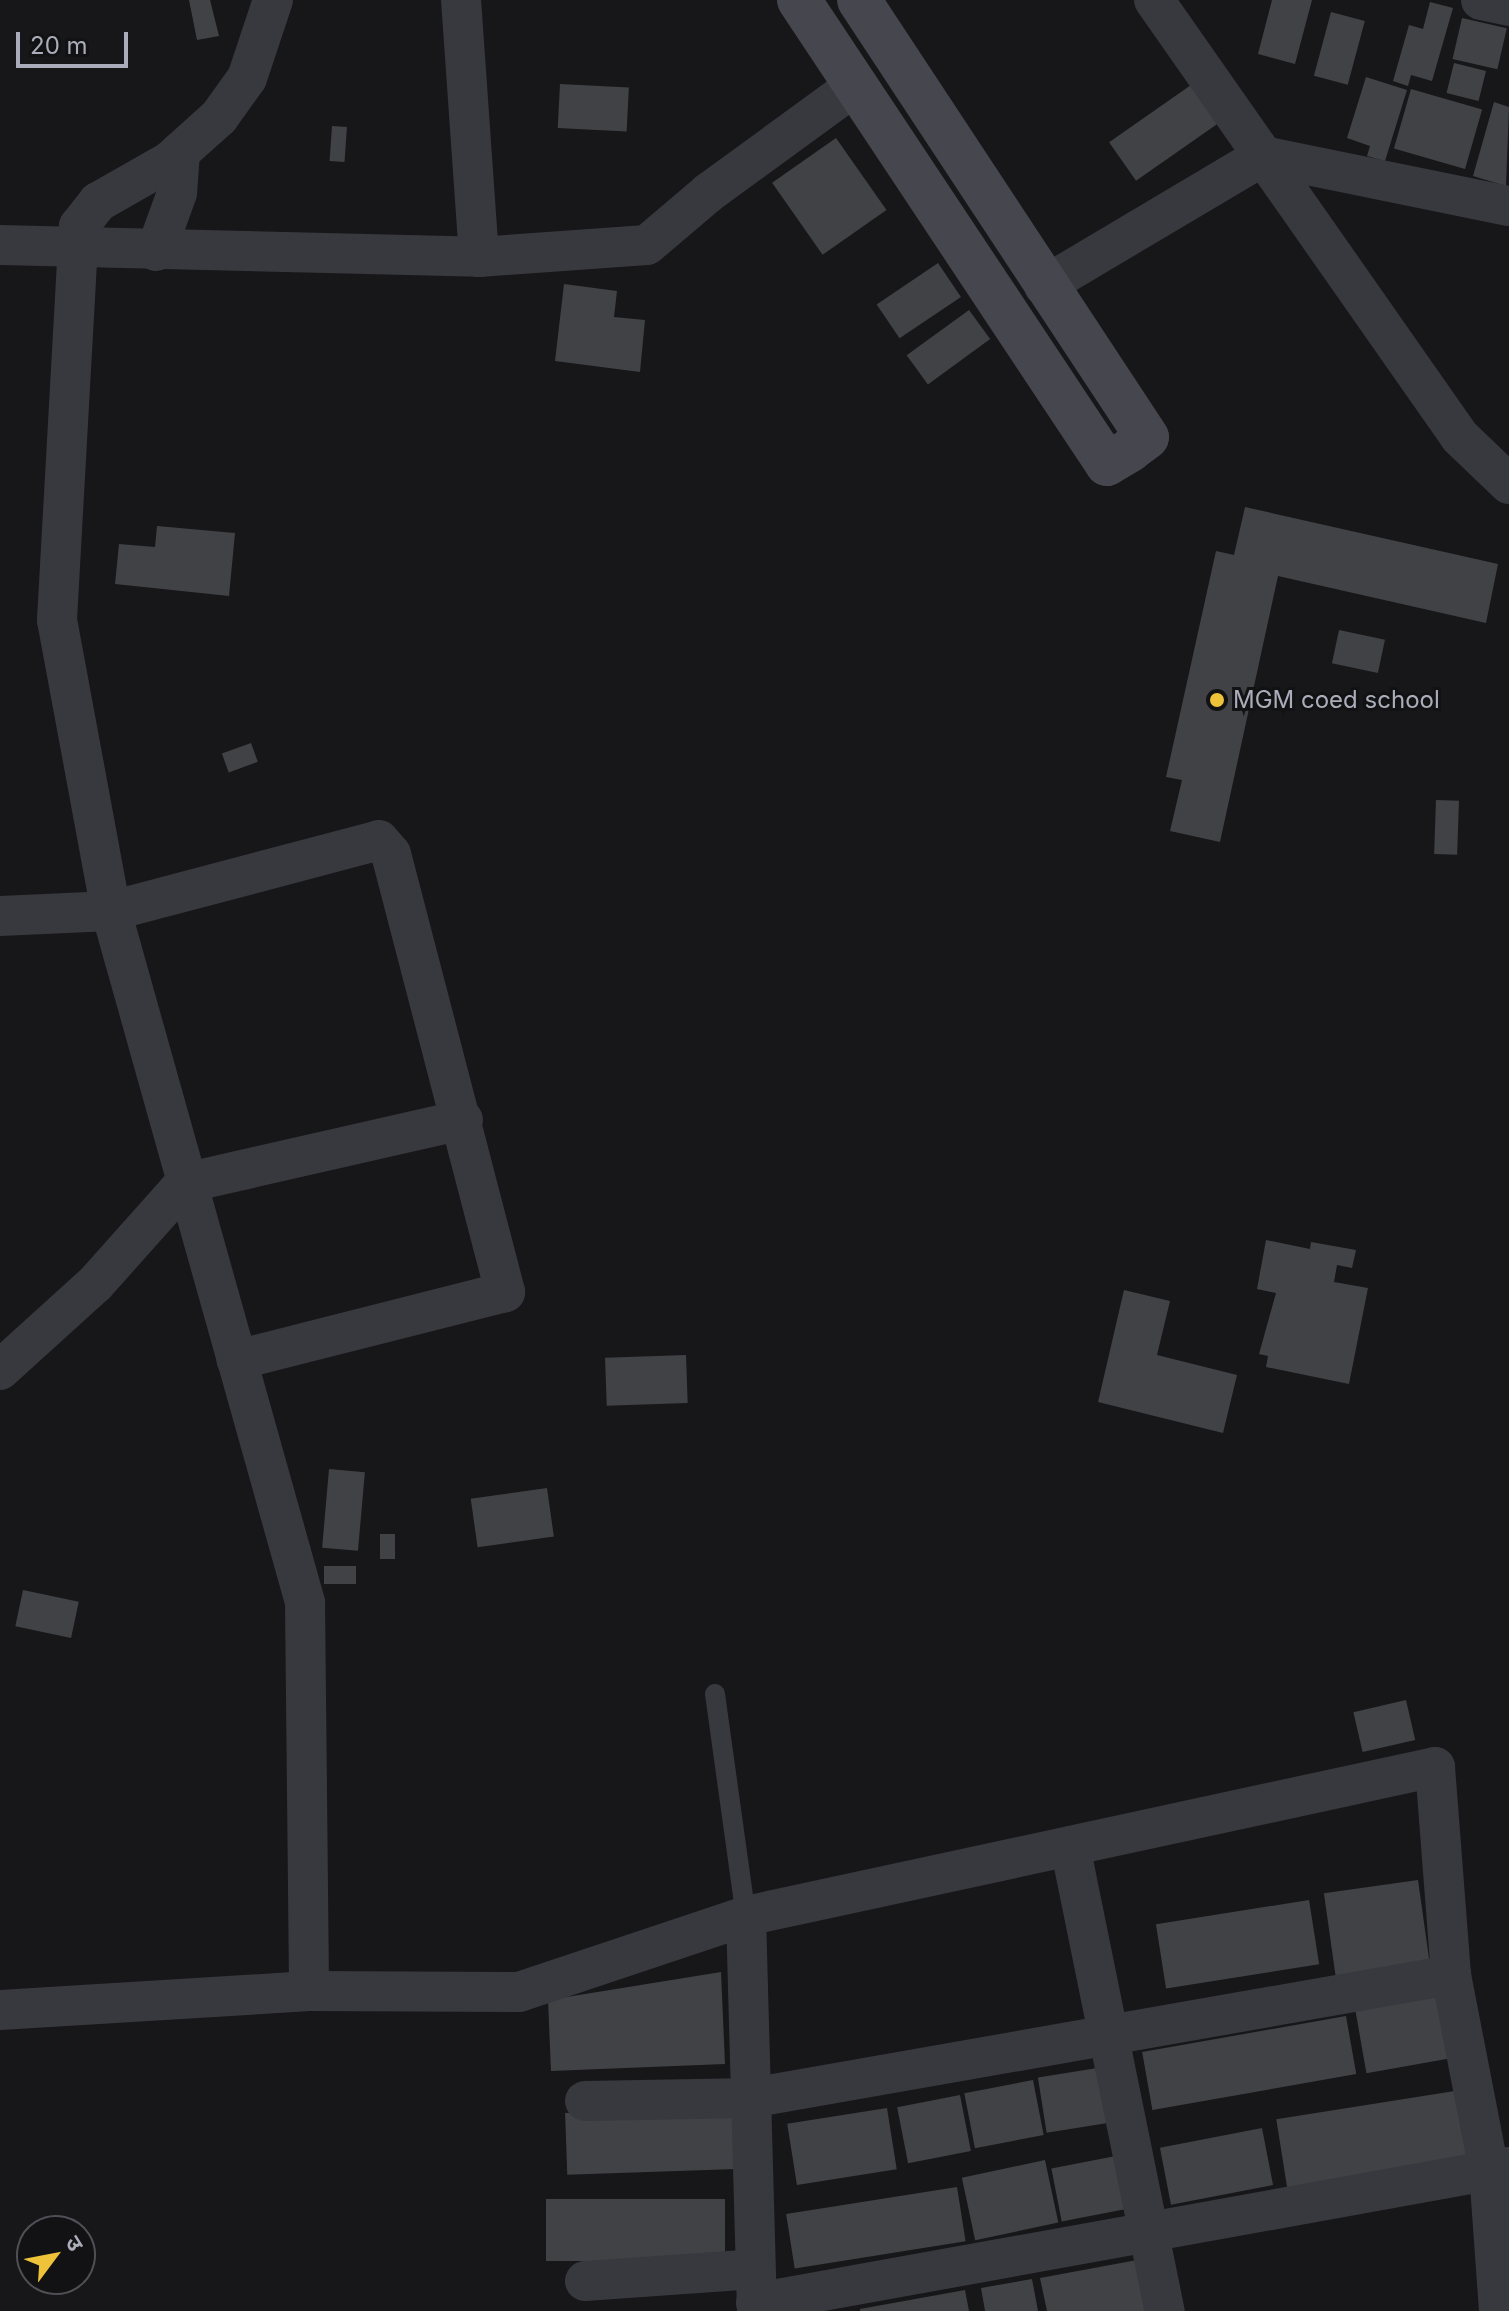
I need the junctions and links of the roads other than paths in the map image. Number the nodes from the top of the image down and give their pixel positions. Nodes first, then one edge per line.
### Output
1 (273, 0) edge
2 (461, 0) edge
3 (799, 0) edge
4 (859, 0) edge
5 (1154, 0) edge
6 (1481, 0) edge
7 (1509, 6) edge
8 (855, 86) junction
9 (180, 152) junction
10 (1263, 156) junction
11 (1509, 206) edge
12 (0, 245) edge
13 (76, 250) junction
14 (156, 251) junction
15 (479, 257) junction
16 (1044, 286) junction
17 (1509, 484) edge
18 (111, 911) junction
19 (0, 916) edge
20 (463, 1120) junction
21 (185, 1183) junction
22 (236, 1360) junction
23 (0, 1370) edge
24 (715, 1694) dead end
25 (1070, 1846) junction
26 (746, 1916) junction
27 (1451, 1975) junction
28 (309, 1991) junction
29 (0, 2010) edge
30 (1109, 2038) junction
31 (751, 2098) junction
32 (585, 2101) dead end
33 (1499, 2169) edge
34 (1150, 2233) junction
35 (585, 2281) dead end
36 (756, 2294) edge
37 (1165, 2311) edge
38 (1499, 2311) edge

1 - 9 street
2 - 15 street
3 - 8 main road
4 - 16 main road
5 - 10 street
6 - 7 street
8 - 15 street
8 - 16 main road
9 - 13 street
9 - 14 street
10 - 11 street
10 - 16 street
10 - 17 street
12 - 13 street
13 - 14 street
13 - 18 street
14 - 15 street
18 - 19 street
18 - 20 street
18 - 21 street
20 - 21 street
20 - 22 street
21 - 22 street
21 - 23 street
22 - 28 street
24 - 26 lane
25 - 26 street
25 - 27 street
25 - 30 street
26 - 28 street
26 - 31 street
27 - 30 street
27 - 33 street
28 - 29 street
30 - 31 street
30 - 34 street
31 - 32 street
31 - 36 street
33 - 34 street
33 - 38 street
34 - 36 street
34 - 37 street
35 - 36 street

